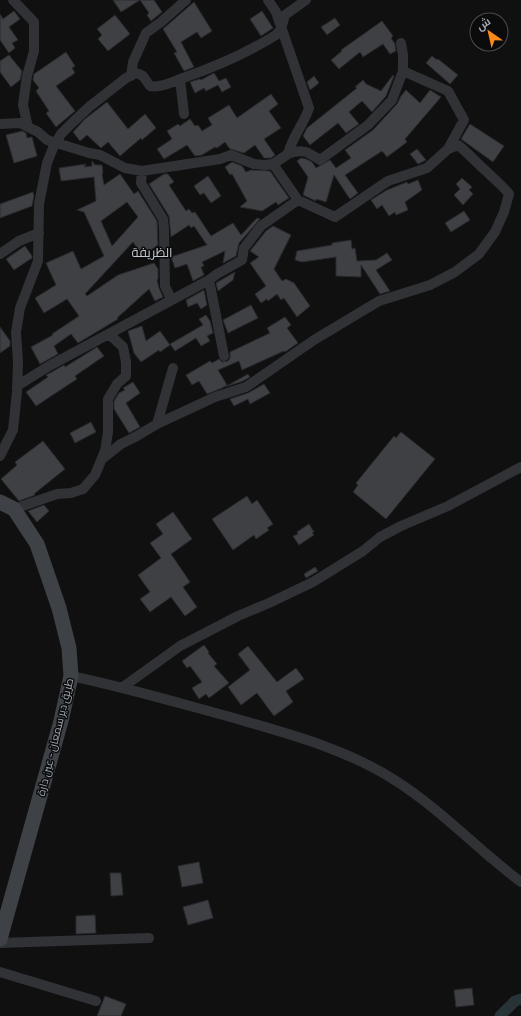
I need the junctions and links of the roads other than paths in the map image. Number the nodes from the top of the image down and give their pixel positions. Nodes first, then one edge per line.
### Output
1 (13, 0) edge
2 (186, 0) edge
3 (268, 0) edge
4 (306, 0) edge
5 (281, 29) junction
6 (401, 43) dead end
7 (403, 71) junction
8 (131, 76) junction
9 (180, 79) junction
10 (184, 114) dead end
11 (0, 124) edge
12 (28, 127) junction
13 (57, 142) junction
14 (448, 149) junction
15 (288, 154) junction
16 (273, 164) junction
17 (142, 171) junction
18 (298, 200) junction
19 (39, 234) junction
20 (0, 254) edge
21 (209, 280) junction
22 (171, 299) junction
23 (109, 334) junction
24 (224, 356) dead end
25 (173, 368) dead end
26 (17, 386) junction
27 (157, 424) junction
28 (0, 456) edge
29 (102, 459) junction
30 (521, 467) edge
31 (0, 502) edge
32 (14, 509) junction
33 (71, 676) junction
34 (123, 687) junction
35 (521, 882) edge
36 (149, 938) dead end
37 (0, 939) edge
38 (0, 943) edge
39 (0, 972) edge
40 (96, 1001) dead end

1 - 12 street
2 - 8 street
3 - 5 street
4 - 5 street
5 - 9 street
5 - 15 street
6 - 7 street
7 - 14 street
7 - 15 street
8 - 9 street
8 - 13 street
9 - 10 street
11 - 12 street
12 - 13 street
13 - 17 street
13 - 19 street
14 - 18 street
14 - 27 street
15 - 16 street
16 - 17 street
16 - 18 street
17 - 22 street
18 - 21 street
19 - 20 street
19 - 26 street
21 - 22 street
21 - 24 street
22 - 23 street
23 - 26 street
23 - 29 street
25 - 27 street
26 - 28 street
27 - 29 street
29 - 32 street
30 - 34 street
31 - 32 main road
32 - 33 main road, طريق دير سمعان - عين دارة
33 - 34 street
33 - 37 main road, طريق دير سمعان - عين دارة
34 - 35 street
36 - 38 street
39 - 40 street

